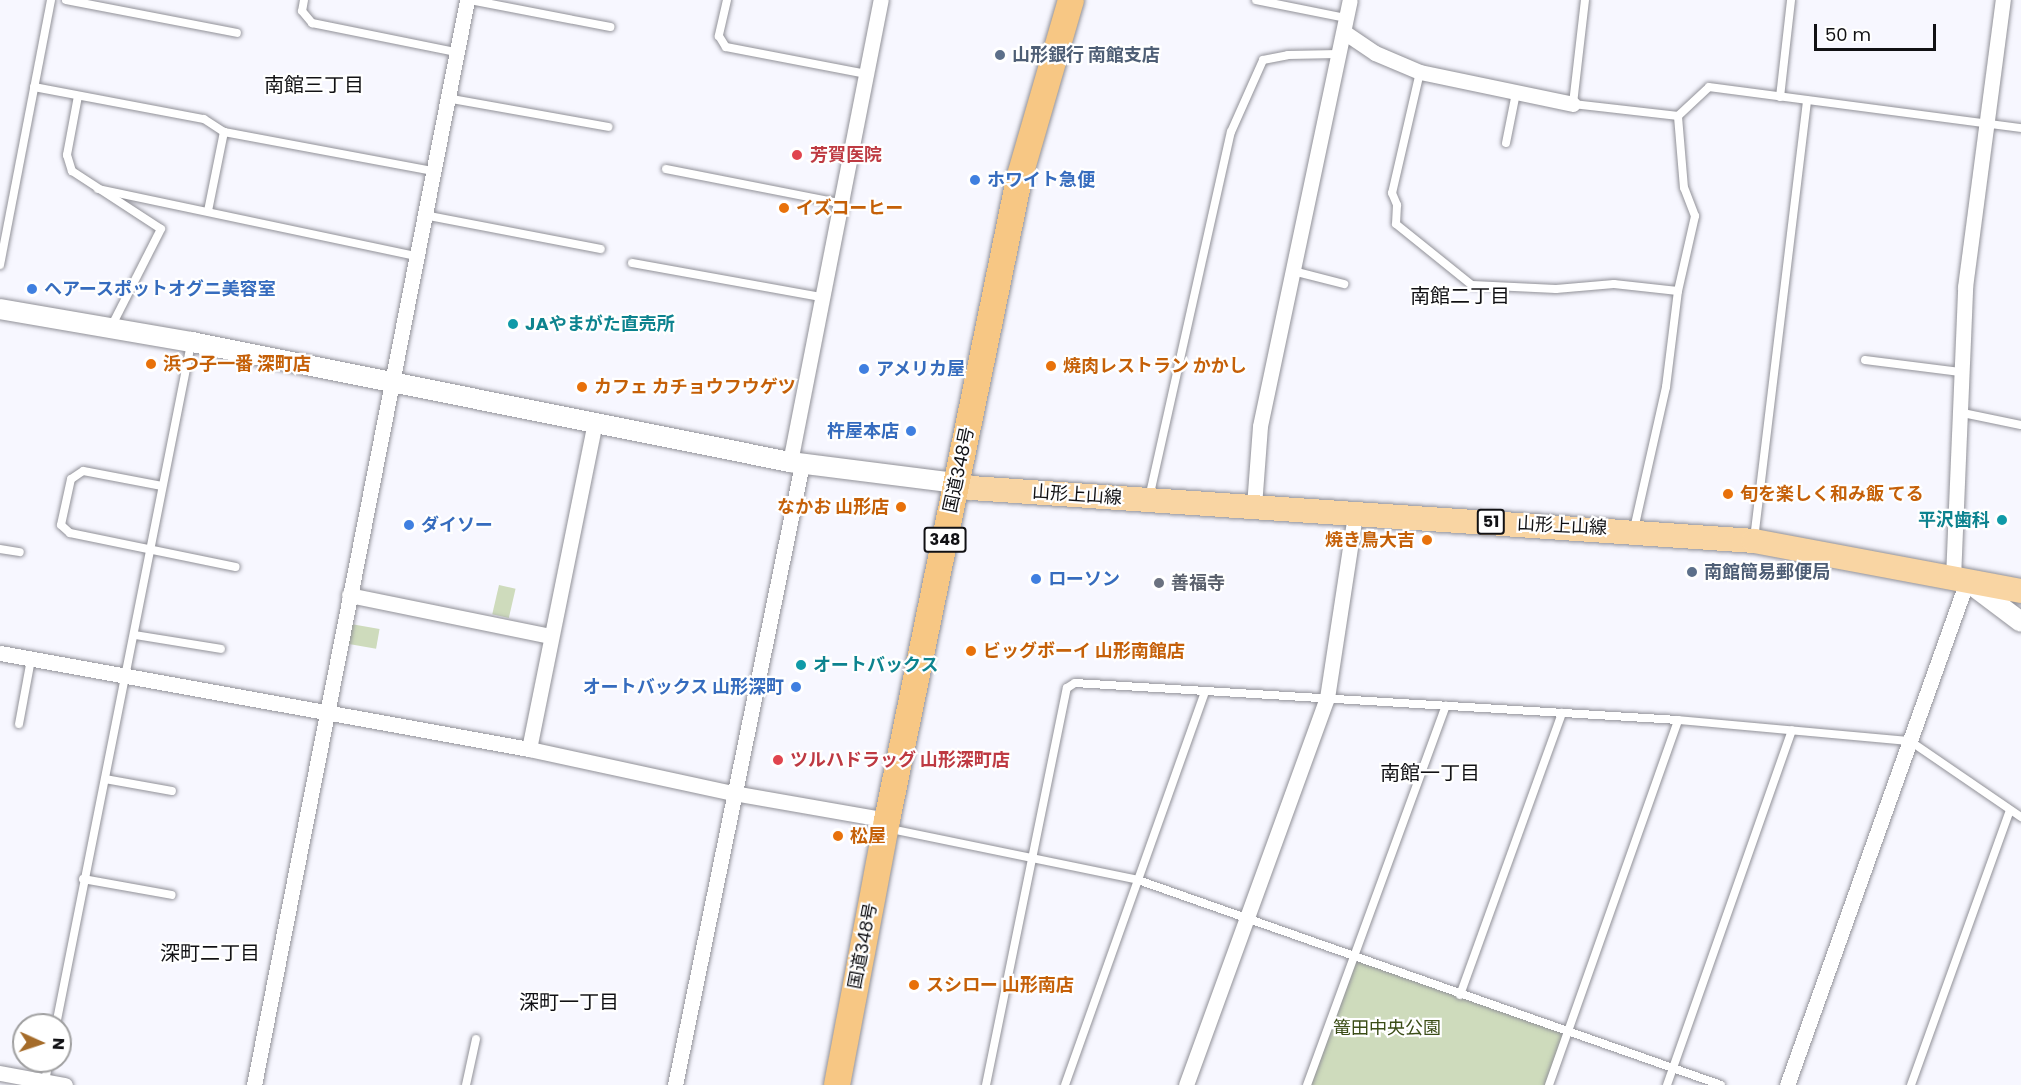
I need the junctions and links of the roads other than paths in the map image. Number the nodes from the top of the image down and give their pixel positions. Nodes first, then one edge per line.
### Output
1 (51, 0) edge
2 (66, 0) edge
3 (304, 0) edge
4 (469, 0) edge
5 (727, 0) edge
6 (880, 0) edge
7 (1071, 0) edge
8 (1083, 0) edge
9 (1256, 0) edge
10 (1350, 0) edge
11 (1585, 0) edge
12 (1791, 0) edge
13 (2003, 0) edge
14 (1345, 25) junction
15 (610, 27) dead end
16 (237, 33) dead end
17 (456, 52) junction
18 (1338, 54) junction
19 (1420, 72) junction
20 (866, 74) junction
21 (34, 87) junction
22 (1516, 93) junction
23 (78, 96) junction
24 (1780, 97) junction
25 (447, 98) junction
26 (1807, 100) junction
27 (1573, 104) junction
28 (1678, 116) junction
29 (1986, 123) junction
30 (609, 128) dead end
31 (2021, 128) edge
32 (224, 132) junction
33 (1506, 143) dead end
34 (666, 170) dead end
35 (433, 171) junction
36 (98, 189) junction
37 (840, 202) junction
38 (208, 211) junction
39 (424, 215) junction
40 (601, 249) dead end
41 (417, 256) junction
42 (632, 263) dead end
43 (0, 266) edge
44 (1293, 271) junction
45 (1344, 284) dead end
46 (1678, 291) junction
47 (821, 297) junction
48 (0, 309) edge
49 (111, 328) junction
50 (192, 342) junction
51 (1864, 360) dead end
52 (1960, 372) junction
53 (392, 381) junction
54 (1957, 412) junction
55 (596, 423) junction
56 (2021, 425) edge
57 (796, 463) junction
58 (964, 485) junction
59 (162, 486) junction
60 (1148, 500) junction
61 (1254, 506) junction
62 (1355, 514) junction
63 (1634, 530) junction
64 (1754, 541) junction
65 (0, 549) edge
66 (150, 550) junction
67 (20, 552) dead end
68 (236, 567) dead end
69 (1960, 580) junction
70 (2021, 591) edge
71 (348, 595) junction
72 (2021, 622) edge
73 (135, 635) junction
74 (551, 636) junction
75 (221, 649) dead end
76 (0, 653) edge
77 (31, 659) junction
78 (127, 678) junction
79 (1205, 692) junction
80 (1327, 698) junction
81 (1446, 706) junction
82 (328, 712) junction
83 (1562, 713) junction
84 (1678, 720) junction
85 (18, 724) dead end
86 (1792, 730) junction
87 (1910, 741) junction
88 (529, 750) junction
89 (105, 780) junction
90 (172, 791) dead end
91 (733, 793) junction
92 (2010, 810) junction
93 (2021, 817) edge
94 (893, 826) junction
95 (1031, 858) junction
96 (83, 879) junction
97 (1138, 880) junction
98 (172, 895) dead end
99 (1248, 917) junction
100 (1354, 956) junction
101 (1460, 995) junction
102 (58, 1013) edge
103 (1568, 1032) junction
104 (476, 1039) dead end
105 (1673, 1069) junction
106 (0, 1073) edge
107 (39, 1082) edge
108 (64, 1085) edge
109 (255, 1085) edge
110 (466, 1085) edge
111 (675, 1085) edge
112 (837, 1085) edge
113 (851, 1085) edge
114 (986, 1085) edge
115 (1065, 1085) edge
116 (1186, 1085) edge
117 (1307, 1085) edge
118 (1549, 1085) edge
119 (1667, 1085) edge
120 (1721, 1085) edge
121 (1787, 1085) edge
122 (1911, 1085) edge

1 - 21 lane
2 - 16 lane
3 - 17 lane
4 - 15 lane
4 - 17 street
5 - 20 lane
6 - 20 street
7 - 58 highway, 国道348号 / 348
8 - 58 highway, 国道348号 / 348
9 - 14 lane
10 - 14 street
11 - 27 lane
12 - 24 lane
13 - 29 street
14 - 18 street
14 - 19 street
17 - 25 street
18 - 44 street
18 - 60 lane
19 - 22 street
19 - 46 lane
20 - 37 street
21 - 23 lane
21 - 43 lane
22 - 27 street
22 - 33 lane
23 - 32 lane
23 - 36 lane
24 - 26 lane
24 - 28 lane
25 - 30 lane
25 - 35 street
26 - 29 lane
26 - 64 lane
27 - 28 lane
28 - 46 lane
29 - 31 lane
29 - 52 street
32 - 35 lane
32 - 38 lane
34 - 37 lane
35 - 39 street
36 - 38 lane
36 - 49 lane
37 - 47 street
38 - 41 lane
39 - 40 lane
39 - 41 street
41 - 53 street
42 - 47 lane
44 - 45 lane
44 - 61 street
46 - 63 lane
47 - 57 street
48 - 49 street
49 - 50 street
50 - 53 street
50 - 59 lane
51 - 52 lane
52 - 54 street
53 - 55 street
53 - 71 street
54 - 56 lane
54 - 69 street
55 - 57 street
55 - 74 street
57 - 58 street
57 - 91 street
58 - 60 main road, 山形上山線 / 51
58 - 94 highway, 国道348号 / 348
59 - 66 lane
59 - 66 lane
60 - 61 main road, 山形上山線 / 51
61 - 62 main road, 山形上山線 / 51
62 - 63 main road, 山形上山線 / 51
62 - 80 street
63 - 64 main road, 山形上山線 / 51
64 - 69 main road, 山形上山線 / 51
65 - 67 lane
66 - 68 lane
66 - 73 lane
69 - 70 main road, 山形上山線 / 51
69 - 72 street
69 - 87 street
71 - 74 street
71 - 82 street
73 - 75 lane
73 - 78 lane
74 - 88 street
76 - 77 street
77 - 78 street
77 - 85 lane
78 - 82 street
78 - 89 lane
79 - 80 lane
79 - 95 lane
79 - 97 lane
80 - 81 lane
80 - 99 street
81 - 83 lane
81 - 100 lane
82 - 88 street
82 - 109 street
83 - 84 lane
83 - 101 lane
84 - 86 lane
84 - 103 lane
86 - 87 lane
86 - 105 lane
87 - 92 lane
87 - 121 street
88 - 91 street
89 - 90 lane
89 - 96 lane
91 - 94 street
91 - 111 street
92 - 93 lane
92 - 122 lane
94 - 95 lane
94 - 112 highway, 国道348号 / 348
94 - 113 highway, 国道348号 / 348
95 - 97 lane
95 - 114 lane
96 - 98 lane
96 - 102 lane
97 - 99 lane
97 - 115 lane
99 - 100 lane
99 - 116 street
100 - 101 lane
100 - 117 lane
101 - 103 lane
103 - 105 lane
103 - 118 lane
104 - 110 lane
105 - 119 lane
105 - 120 lane
106 - 107 street
107 - 108 street

